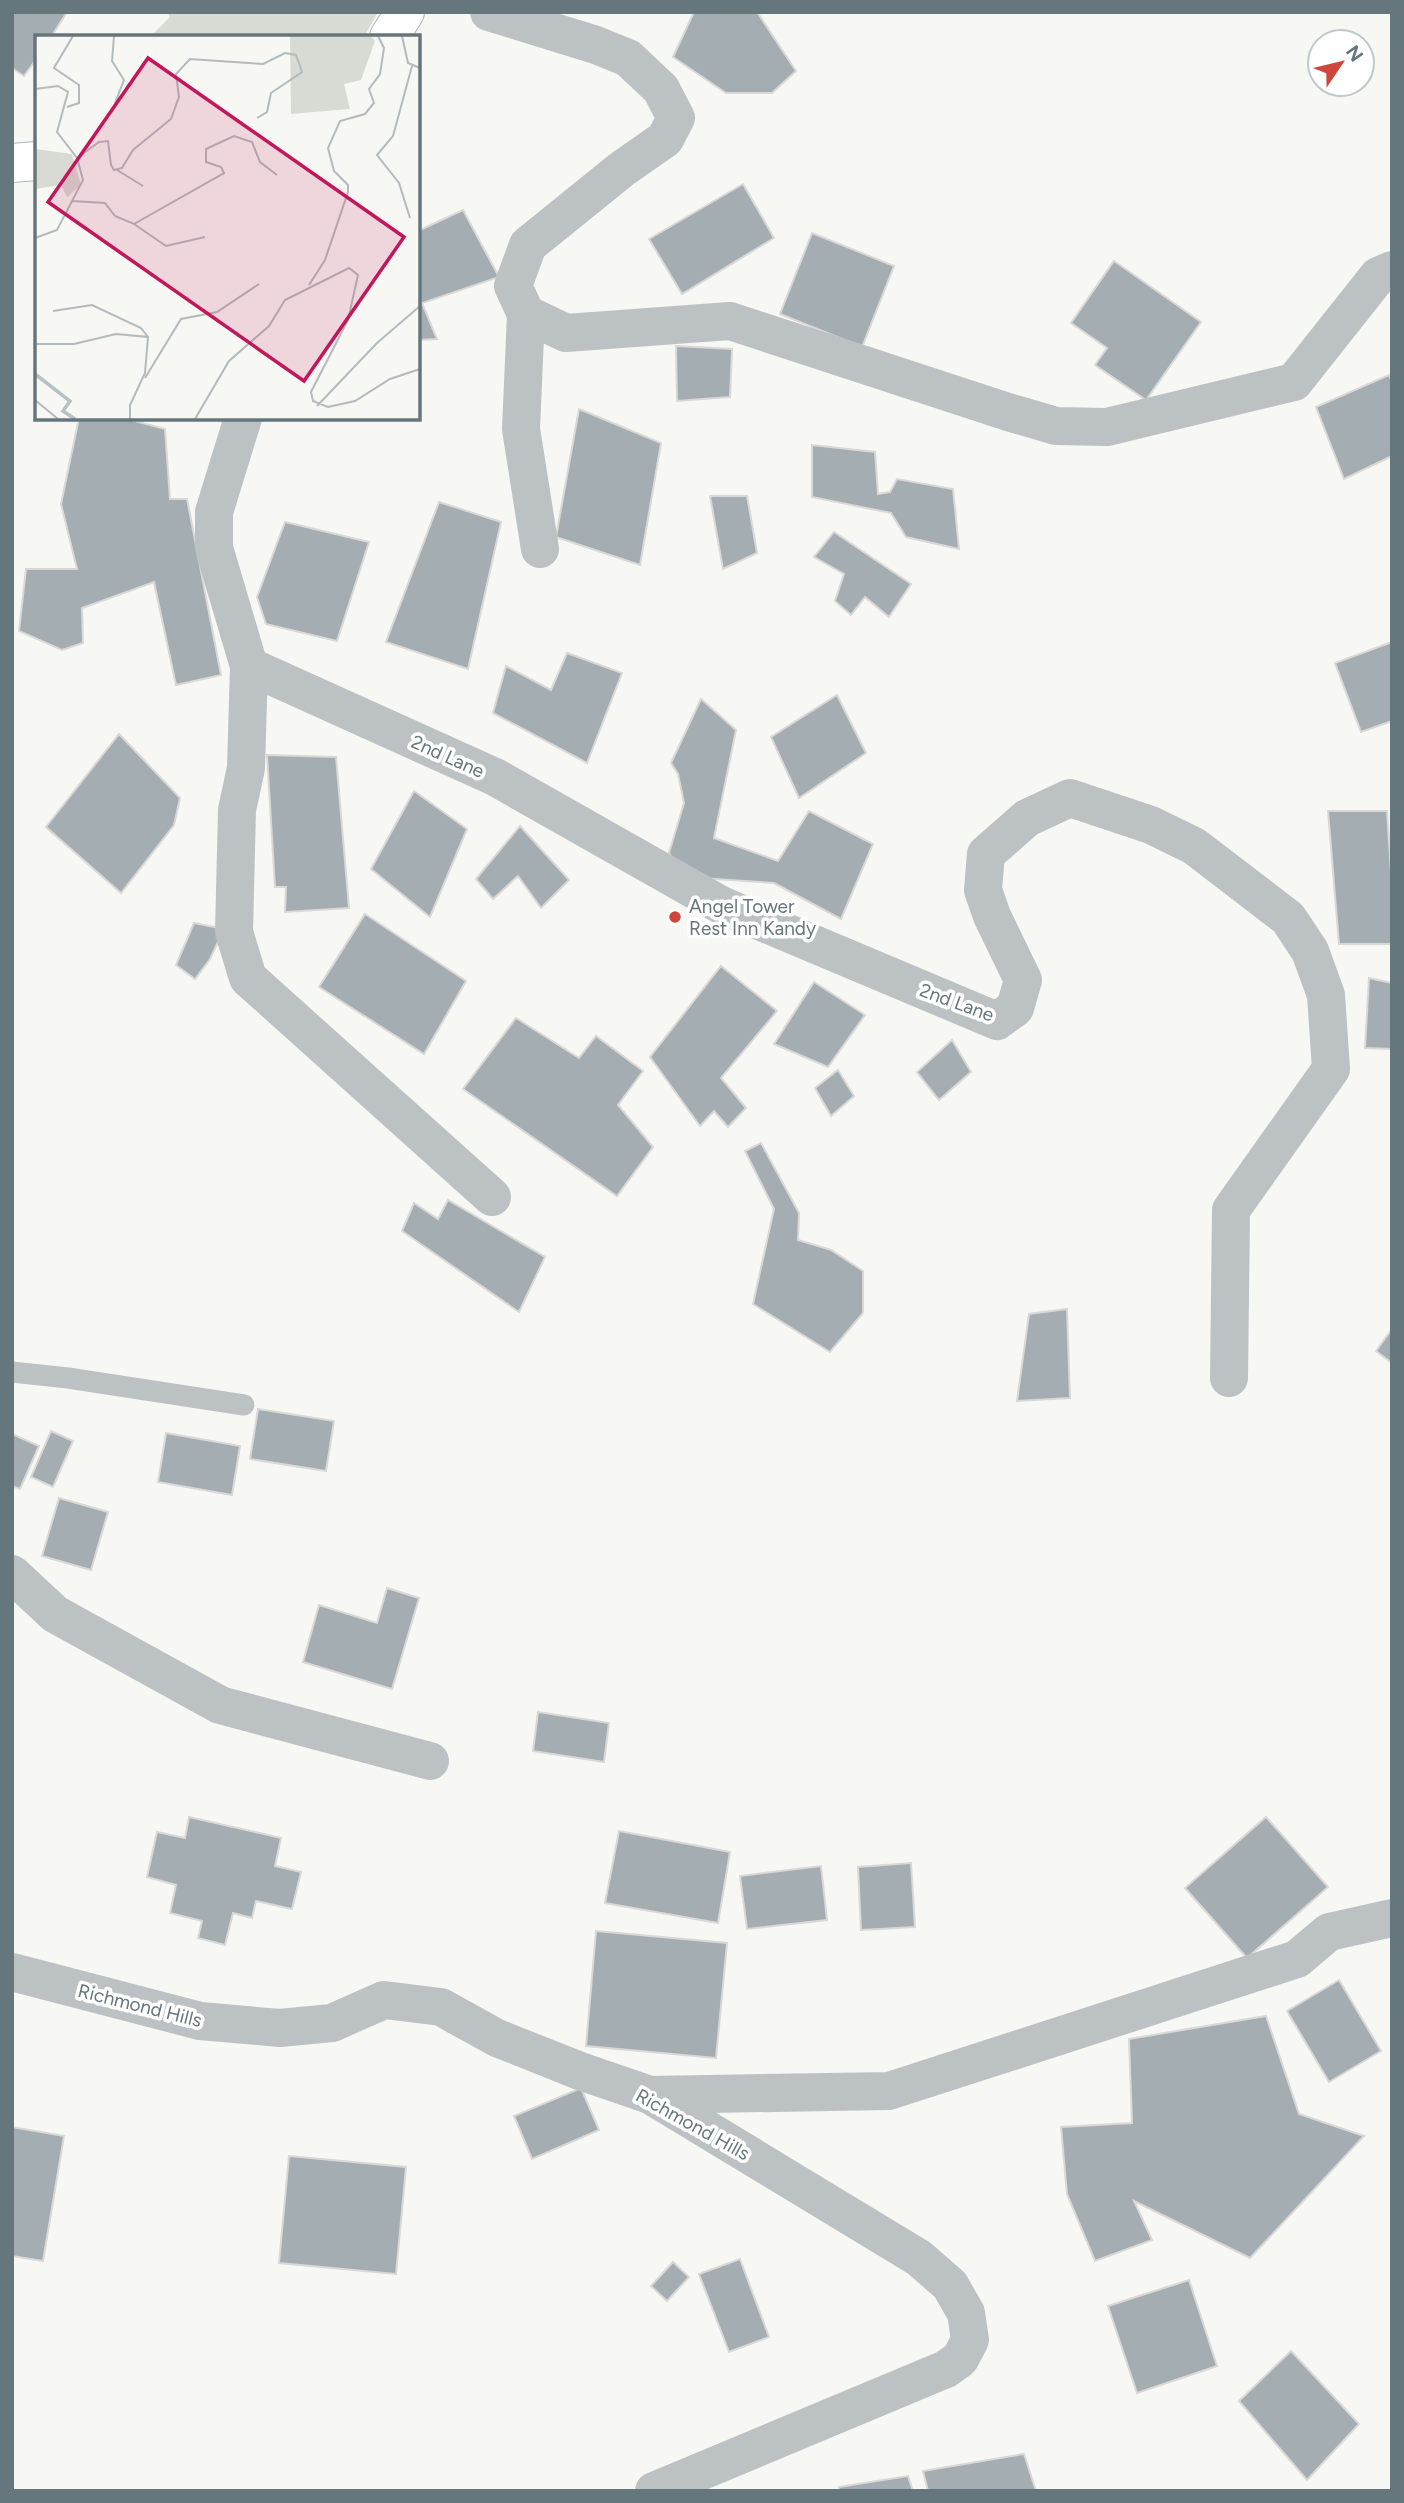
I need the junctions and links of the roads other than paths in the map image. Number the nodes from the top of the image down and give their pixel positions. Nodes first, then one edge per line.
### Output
1 (405, 12) edge
2 (489, 12) edge
3 (390, 35) edge
4 (35, 161) edge
5 (12, 163) edge
6 (1392, 270) edge
7 (526, 314) junction
8 (242, 420) edge
9 (540, 549) dead end
10 (249, 666) junction
11 (492, 1197) dead end
12 (12, 1372) edge
13 (1229, 1378) dead end
14 (244, 1405) dead end
15 (12, 1574) edge
16 (430, 1761) dead end
17 (1392, 1918) edge
18 (12, 1972) edge
19 (650, 2095) junction
20 (654, 2491) edge

1 - 3 street
2 - 7 street
4 - 5 street
6 - 7 street
7 - 9 street
8 - 10 street
10 - 11 street
10 - 13 street, 2nd Lane
12 - 14 lane
15 - 16 street
17 - 19 street
18 - 19 street, Richmond Hills
19 - 20 street, Richmond Hills

